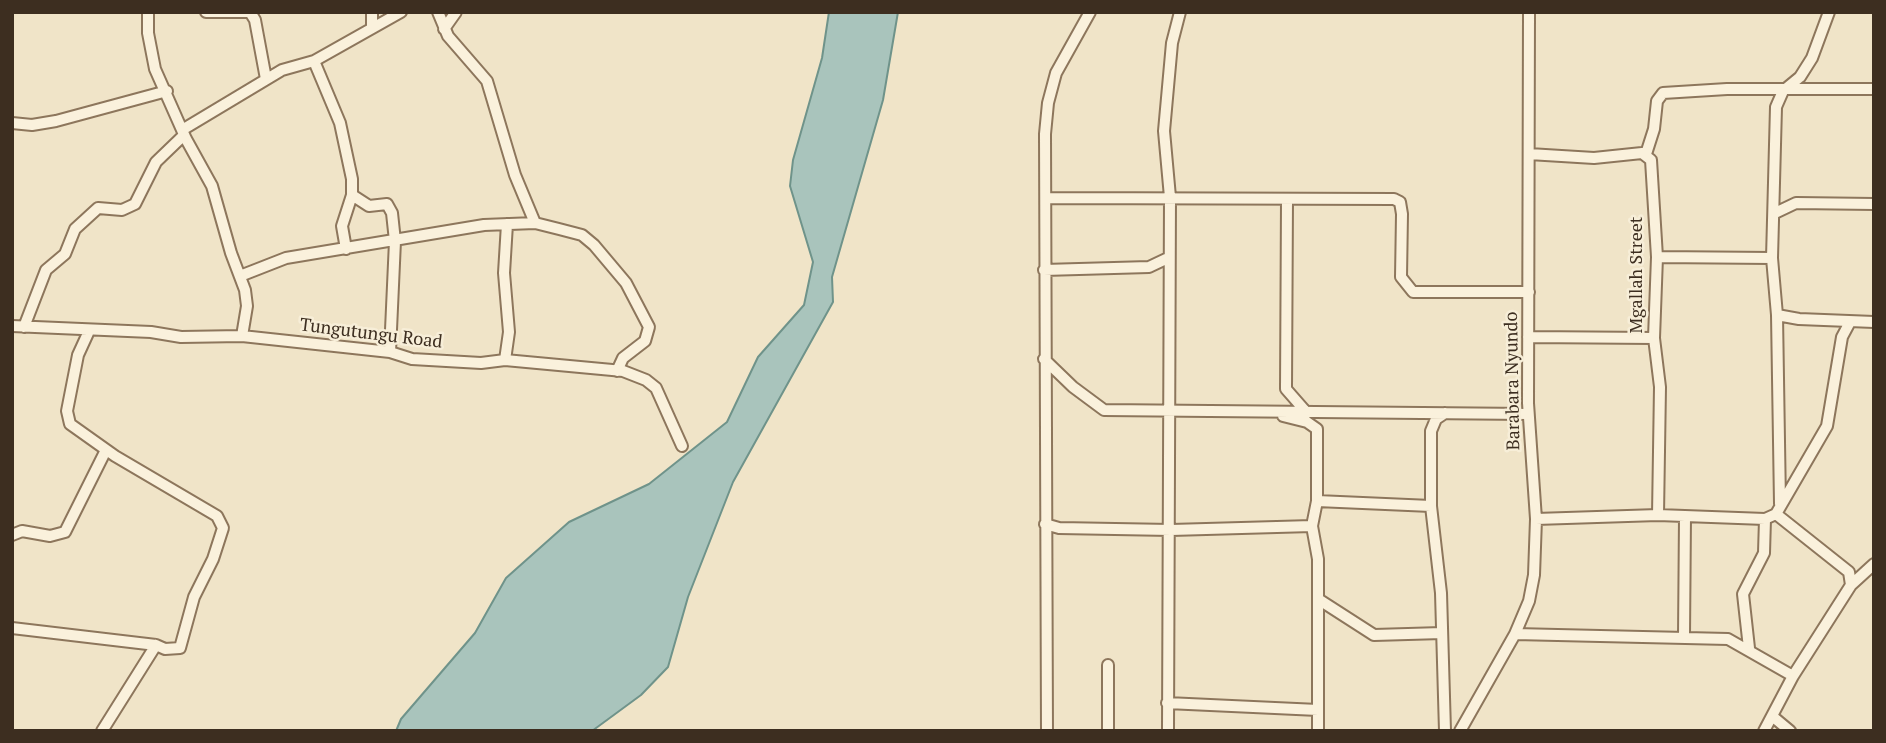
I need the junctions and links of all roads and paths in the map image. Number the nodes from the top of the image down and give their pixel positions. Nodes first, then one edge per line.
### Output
1 (148, 12) edge
2 (206, 12) edge
3 (249, 12) edge
4 (372, 12) edge
5 (401, 12) edge
6 (438, 12) edge
7 (456, 12) edge
8 (1090, 12) edge
9 (1180, 12) edge
10 (1529, 12) edge
11 (1829, 12) edge
12 (372, 28) junction
13 (444, 29) junction
14 (314, 61) junction
15 (266, 79) junction
16 (1874, 89) edge
17 (167, 91) junction
18 (1783, 91) junction
19 (13, 126) edge
20 (183, 132) junction
21 (1529, 154) junction
22 (1646, 154) junction
23 (352, 195) junction
24 (1170, 197) junction
25 (1046, 198) junction
26 (1286, 200) junction
27 (1874, 204) edge
28 (1775, 213) junction
29 (536, 223) junction
30 (507, 224) junction
31 (396, 241) junction
32 (346, 249) junction
33 (1657, 257) junction
34 (1168, 258) junction
35 (1772, 258) junction
36 (1044, 270) junction
37 (240, 276) junction
38 (1529, 292) junction
39 (1777, 315) junction
40 (1850, 322) junction
41 (1874, 322) edge
42 (18, 327) edge
43 (89, 331) junction
44 (242, 336) junction
45 (1528, 337) junction
46 (1654, 338) junction
47 (390, 352) junction
48 (1044, 359) junction
49 (505, 360) junction
50 (617, 371) junction
51 (1168, 409) junction
52 (1279, 413) junction
53 (1307, 413) junction
54 (1446, 413) junction
55 (1528, 414) junction
56 (682, 446) dead end
57 (106, 450) junction
58 (1317, 501) junction
59 (1432, 506) junction
60 (1773, 513) junction
61 (1658, 515) junction
62 (1685, 517) junction
63 (1536, 519) junction
64 (1045, 524) junction
65 (1312, 526) junction
66 (1171, 530) junction
67 (12, 535) edge
68 (1874, 564) edge
69 (1849, 572) junction
70 (1861, 574) junction
71 (1851, 585) junction
72 (1318, 599) junction
73 (12, 628) edge
74 (1442, 633) junction
75 (1515, 634) junction
76 (1684, 636) junction
77 (156, 645) junction
78 (1749, 648) junction
79 (1108, 665) dead end
80 (1793, 676) junction
81 (1167, 703) junction
82 (1318, 710) junction
83 (1772, 716) junction
84 (102, 731) edge
85 (1047, 731) edge
86 (1108, 731) edge
87 (1168, 731) edge
88 (1318, 731) edge
89 (1445, 731) edge
90 (1461, 731) edge
91 (1764, 731) edge
92 (1790, 731) edge

1 - 17 street
2 - 3 street
3 - 15 street
4 - 12 street
5 - 12 street
6 - 13 street
7 - 13 street
8 - 25 street
9 - 24 street
10 - 21 street, Barabara Nyundo
11 - 18 street
12 - 14 street
13 - 29 street
14 - 15 street
14 - 23 street
15 - 20 street
16 - 18 street
17 - 19 street
17 - 20 street
18 - 22 street
18 - 28 street
20 - 37 street
20 - 42 street
21 - 22 street
21 - 38 street, Barabara Nyundo
22 - 33 street, Mgallah Street
23 - 31 street
23 - 32 street
24 - 25 street
24 - 26 street
24 - 34 street
25 - 36 street
26 - 38 street
26 - 53 street
27 - 28 street
28 - 35 street
29 - 30 street
29 - 50 street
30 - 31 street
30 - 49 street
31 - 32 street
31 - 47 street
32 - 37 street
33 - 35 street
33 - 46 street, Mgallah Street
34 - 36 street
34 - 51 street
35 - 39 street
36 - 48 street
37 - 44 street
38 - 45 street, Barabara Nyundo
39 - 40 street
39 - 60 street
40 - 41 street
40 - 60 street
42 - 43 street, Tungutungu Road
43 - 44 street, Tungutungu Road
43 - 57 street
44 - 47 street, Tungutungu Road
45 - 46 street
45 - 55 street, Barabara Nyundo
46 - 61 street, Mgallah Street
47 - 49 street, Tungutungu Road
48 - 51 street
48 - 64 street
49 - 50 street, Tungutungu Road
50 - 56 street, Tungutungu Road
51 - 52 street
51 - 66 street
52 - 53 street
52 - 58 street
53 - 54 street
54 - 55 street
54 - 59 street
55 - 63 street, Barabara Nyundo
57 - 67 street
57 - 77 street
58 - 59 street
58 - 65 street
59 - 74 street
60 - 62 street
60 - 69 street
60 - 78 street
61 - 62 street
61 - 63 street
62 - 76 street
63 - 75 street, Barabara Nyundo
64 - 66 street
64 - 85 street
65 - 66 street
65 - 72 street
66 - 81 street
68 - 70 street
69 - 70 street
69 - 71 street
70 - 71 street
71 - 80 street
72 - 74 street
72 - 82 street
73 - 77 street
74 - 89 street
75 - 76 street
75 - 90 street, Barabara Nyundo
76 - 78 street
77 - 84 street
78 - 80 street
79 - 86 street
80 - 83 street
81 - 82 street
81 - 87 street
82 - 88 street
83 - 91 street
83 - 92 street

